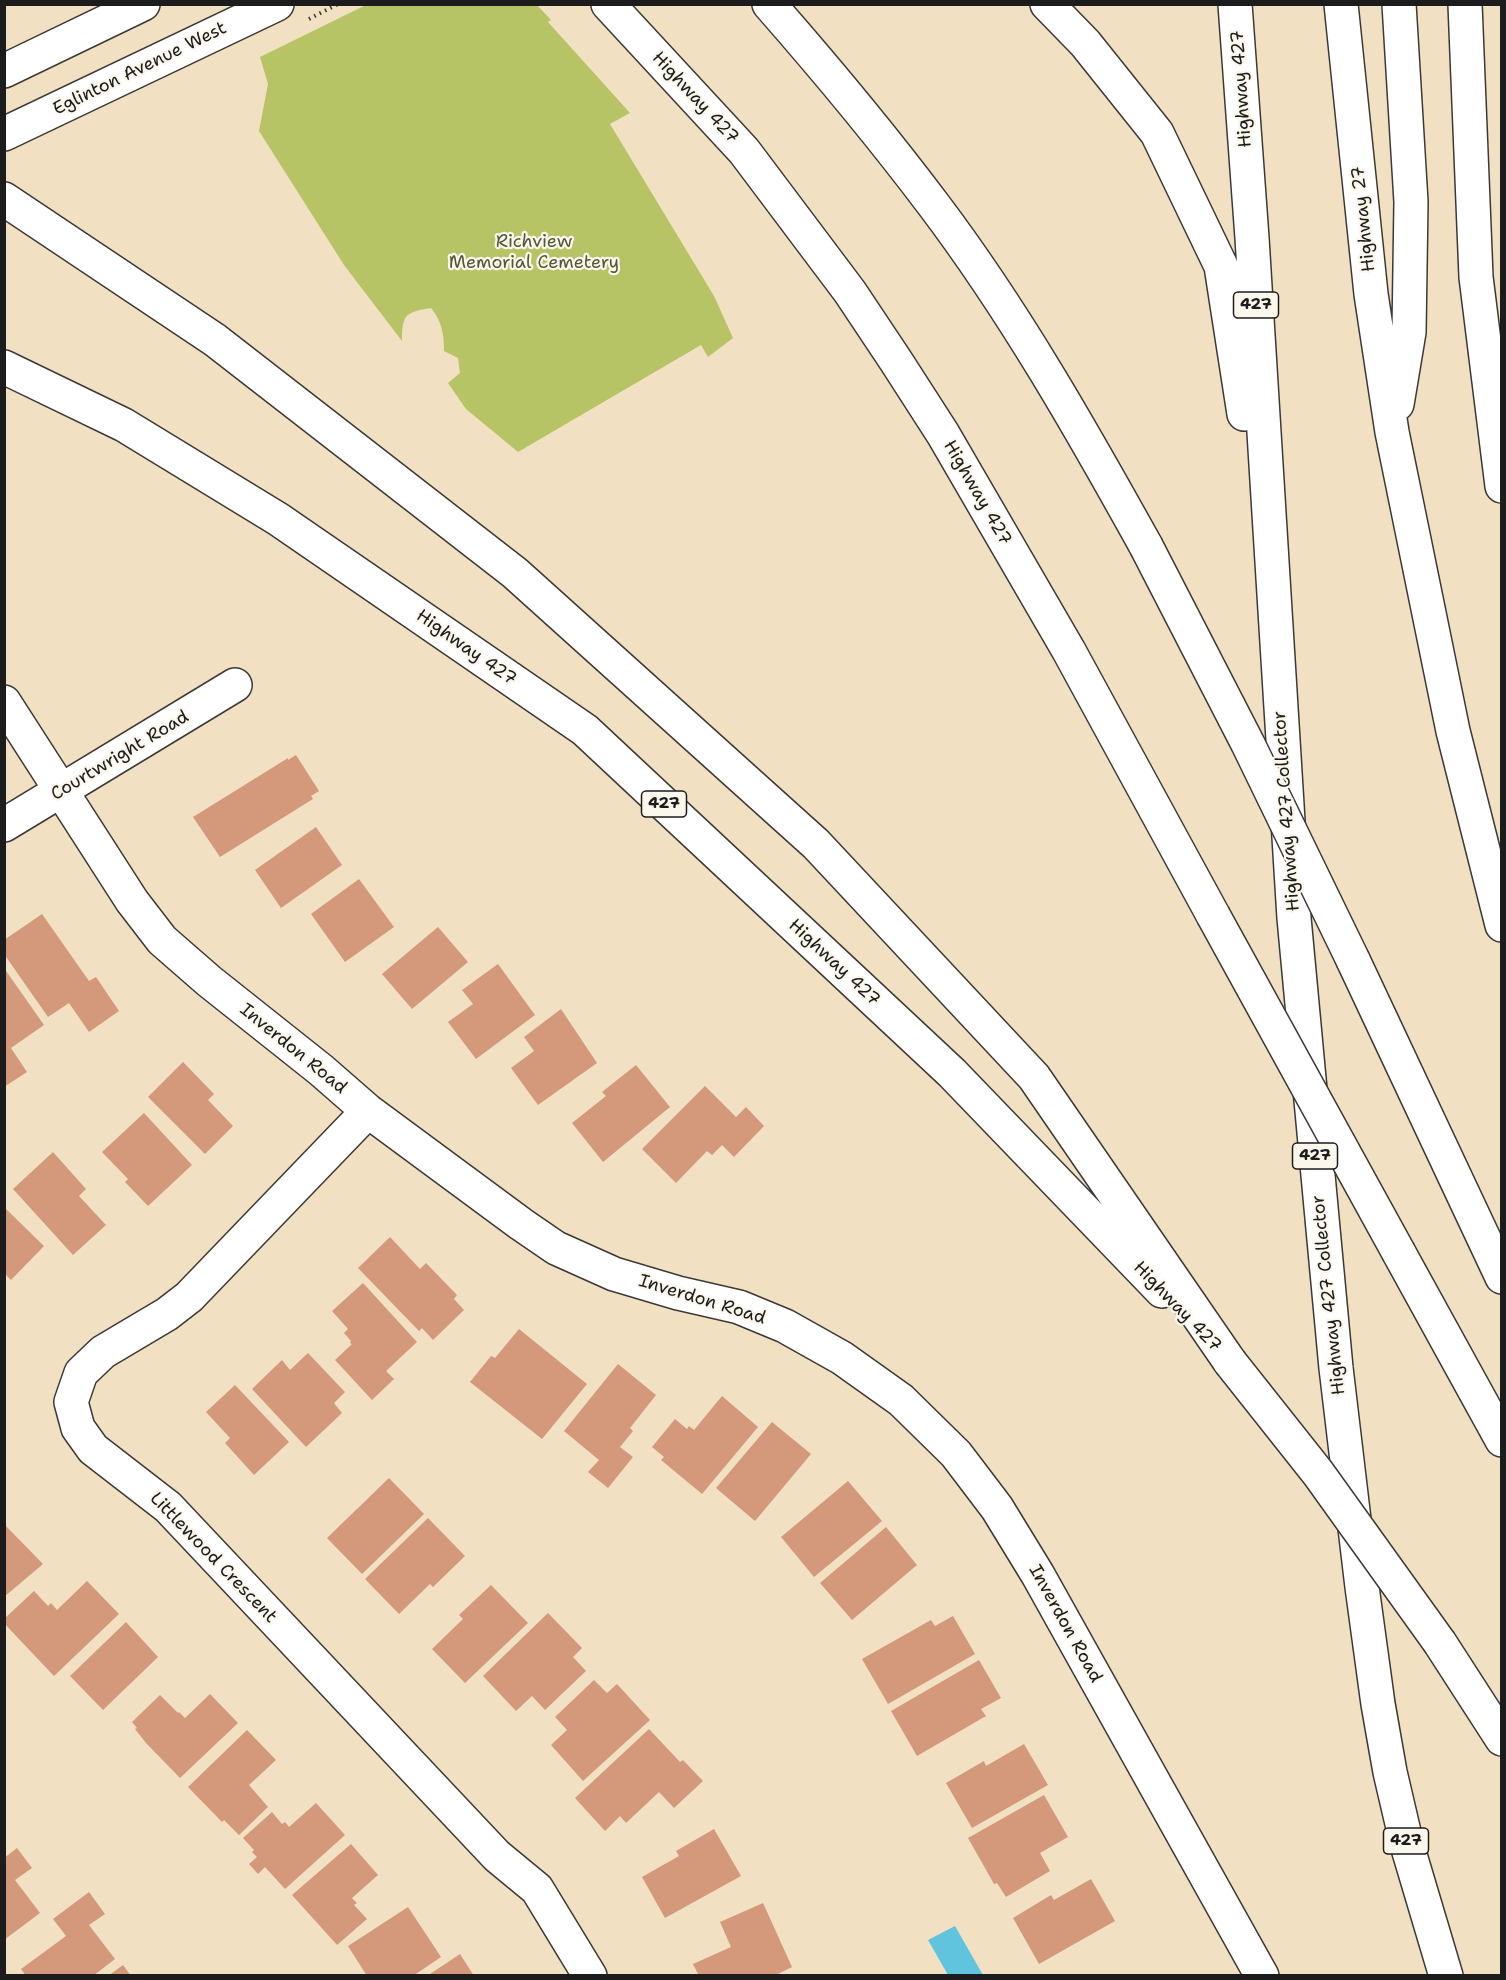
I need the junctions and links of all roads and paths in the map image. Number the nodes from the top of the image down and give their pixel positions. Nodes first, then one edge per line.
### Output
1 (143, 4) edge
2 (276, 4) edge
3 (608, 4) edge
4 (769, 4) edge
5 (1047, 4) edge
6 (1235, 4) edge
7 (1341, 4) edge
8 (1398, 4) edge
9 (1465, 4) edge
10 (4, 71) edge
11 (4, 134) edge
12 (4, 199) edge
13 (4, 367) edge
14 (1392, 432) junction
15 (1502, 486) edge
16 (1274, 605) junction
17 (235, 686) dead end
18 (4, 702) edge
19 (61, 792) junction
20 (4, 825) edge
21 (1502, 925) edge
22 (369, 1111) junction
23 (1502, 1277) edge
24 (1230, 1362) junction
25 (1502, 1440) edge
26 (1502, 1739) edge
27 (590, 1976) edge
28 (1262, 1976) edge
29 (1446, 1976) edge

1 - 10 main road
2 - 11 main road, Eglinton Avenue West
3 - 25 main road, Highway 427 / 427, bridge
4 - 23 main road, bridge
5 - 16 main road
6 - 16 main road, Highway 427 / 427
7 - 14 main road, Highway 27
8 - 14 main road
9 - 15 main road
12 - 24 main road
13 - 24 main road, Highway 427 / 427
14 - 21 main road
16 - 29 main road, Highway 427 Collector / 427
17 - 19 main road, Courtwright Road
18 - 19 main road, Inverdon Road
19 - 20 main road, Courtwright Road
19 - 22 main road, Inverdon Road
22 - 27 main road, Littlewood Crescent
22 - 28 main road, Inverdon Road
24 - 26 main road, Highway 427 / 427, bridge

